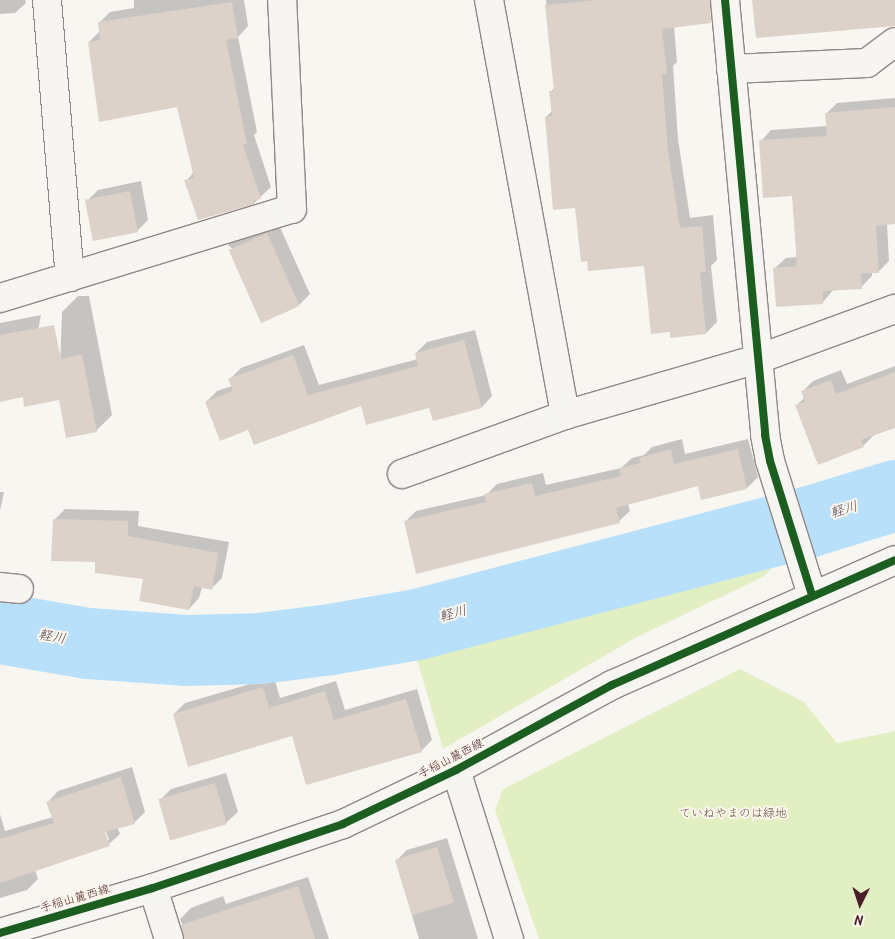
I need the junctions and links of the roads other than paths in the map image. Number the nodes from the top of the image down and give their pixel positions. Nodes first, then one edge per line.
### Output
1 (47, 0) edge
2 (282, 0) edge
3 (489, 0) edge
4 (725, 0) edge
5 (895, 42) edge
6 (731, 69) junction
7 (70, 277) junction
8 (0, 298) edge
9 (895, 309) edge
10 (758, 359) junction
11 (565, 415) junction
12 (402, 474) dead end
13 (895, 560) edge
14 (812, 595) junction
15 (456, 770) junction
16 (153, 888) junction
17 (0, 933) edge
18 (169, 939) edge
19 (509, 939) edge

1 - 7 street
2 - 7 street
3 - 11 street
4 - 6 street
5 - 6 street
6 - 10 street
7 - 8 street
9 - 10 street
10 - 11 street
10 - 14 street
11 - 12 street
13 - 14 street, 手稲山麓西線
14 - 15 street, 手稲山麓西線
15 - 16 street, 手稲山麓西線
15 - 19 street
16 - 17 street, 手稲山麓西線
16 - 18 street

